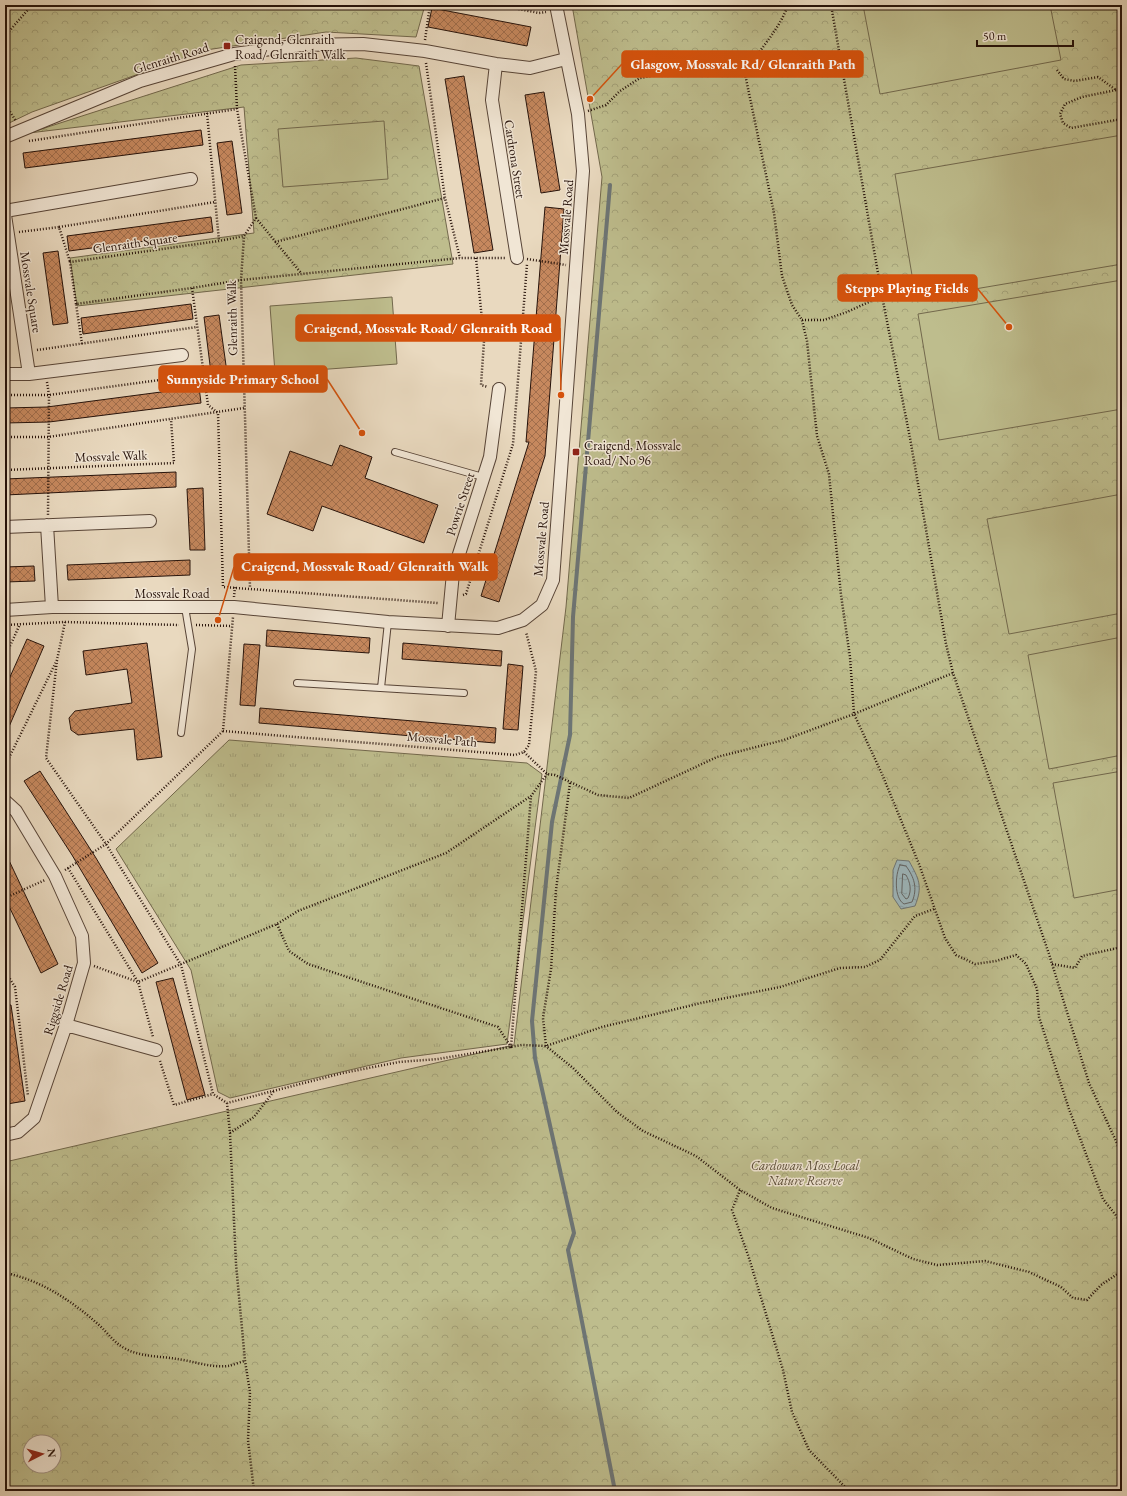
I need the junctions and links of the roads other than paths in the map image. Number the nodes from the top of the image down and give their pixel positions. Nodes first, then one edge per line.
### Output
1 (556, 7) edge
2 (566, 59) junction
3 (496, 64) junction
4 (5, 137) edge
5 (191, 178) dead end
6 (5, 211) edge
7 (5, 216) edge
8 (522, 259) road end
9 (182, 355) dead end
10 (5, 374) edge
11 (29, 374) junction
12 (498, 389) road end
13 (395, 452) dead end
14 (483, 477) junction
15 (150, 521) dead end
16 (47, 525) junction
17 (5, 527) edge
18 (52, 607) junction
19 (185, 607) junction
20 (5, 610) edge
21 (388, 622) junction
22 (448, 626) junction
23 (297, 683) dead end
24 (381, 688) junction
25 (464, 693) dead end
26 (181, 733) dead end
27 (5, 801) edge
28 (66, 1025) junction
29 (156, 1050) road end
30 (5, 1135) edge

1 - 2 street, Mossvale Road
2 - 3 street, Glenraith Road
2 - 22 street, Mossvale Road
3 - 4 street, Glenraith Road
3 - 8 street, Cardrona Street
5 - 6 street
7 - 11 street, Mossvale Square
9 - 11 street
10 - 11 street
12 - 14 street, Powrie Street
13 - 14 lane
14 - 22 street, Powrie Street
15 - 16 street
16 - 17 street
16 - 18 street
18 - 19 street, Mossvale Road
18 - 20 street, Mossvale Road
19 - 21 street, Mossvale Road
19 - 26 lane
21 - 22 street, Mossvale Road
21 - 24 lane
23 - 24 lane
24 - 25 lane
27 - 28 street, Riggside Road
28 - 29 street
28 - 30 street, Riggside Road

